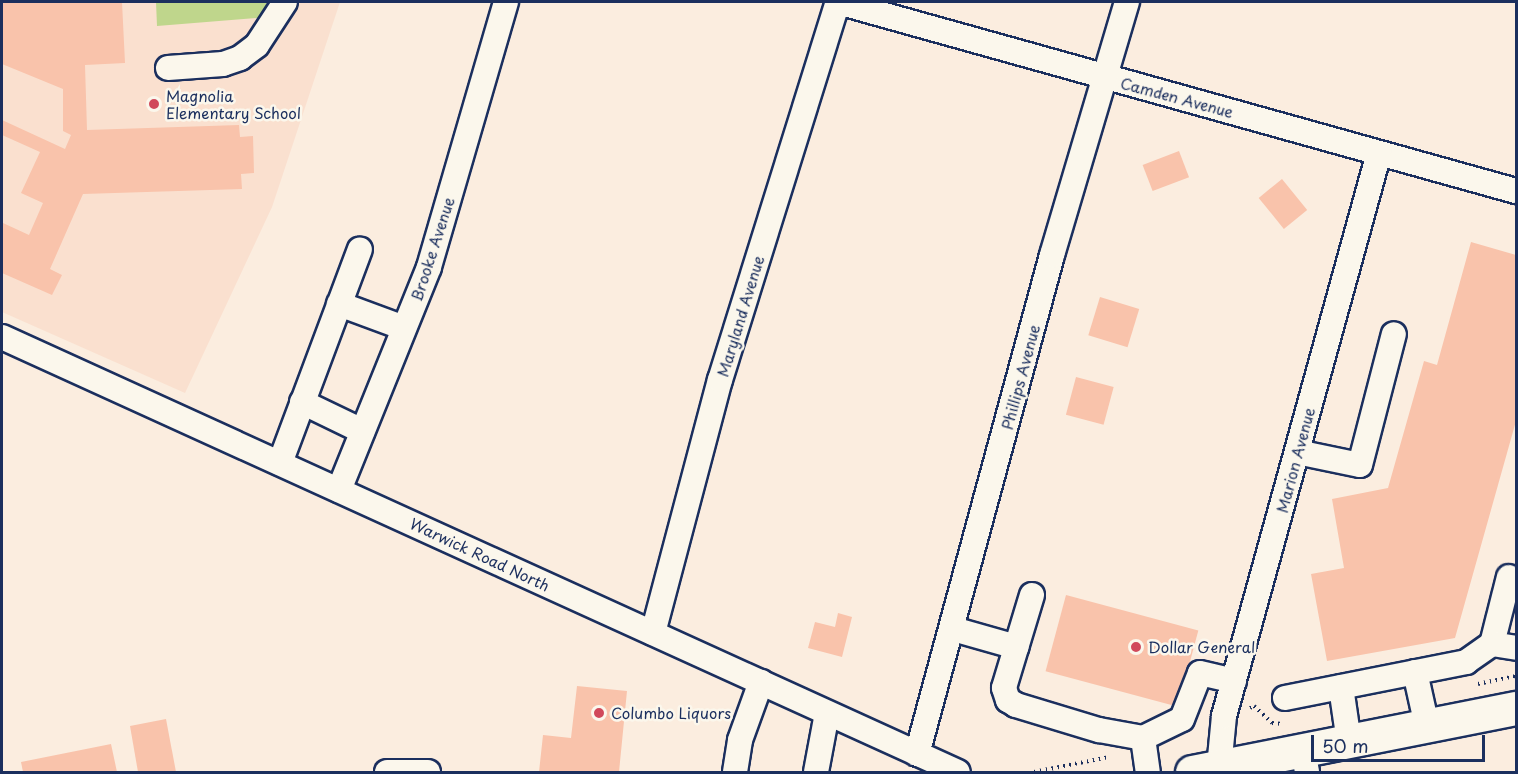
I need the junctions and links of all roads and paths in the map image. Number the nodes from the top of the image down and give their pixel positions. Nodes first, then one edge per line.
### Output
1 (285, 2) edge
2 (506, 2) edge
3 (838, 2) edge
4 (1127, 2) edge
5 (168, 68) dead end
6 (1107, 78) junction
7 (1379, 153) junction
8 (1516, 191) edge
9 (360, 249) dead end
10 (339, 304) junction
11 (404, 328) junction
12 (1394, 334) dead end
13 (2, 338) edge
14 (302, 402) junction
15 (362, 432) junction
16 (1297, 452) junction
17 (280, 463) junction
18 (339, 490) junction
19 (1509, 577) dead end
20 (1032, 595) dead end
21 (953, 629) junction
22 (653, 633) junction
23 (1492, 644) junction
24 (1016, 647) junction
25 (1516, 648) edge
26 (1415, 672) junction
27 (1516, 676) edge
28 (1234, 681) junction
29 (761, 682) junction
30 (1474, 685) dead end
31 (1341, 687) junction
32 (1286, 698) dead end
33 (1516, 708) edge
34 (827, 713) junction
35 (1223, 725) junction
36 (1427, 726) junction
37 (1349, 742) junction
38 (1301, 749) edge
39 (1145, 753) edge
40 (917, 754) junction
41 (1206, 770) edge
42 (387, 772) edge
43 (428, 772) edge
44 (735, 772) edge
45 (816, 772) edge
46 (958, 772) edge
47 (1034, 772) edge

1 - 5 street
2 - 11 street, Brooke Avenue
3 - 6 street, Camden Avenue
3 - 22 street, Maryland Avenue
4 - 6 street, Phillips Avenue
6 - 7 street, Camden Avenue
6 - 21 street, Phillips Avenue
7 - 8 street, Camden Avenue
7 - 16 street, Marion Avenue
9 - 10 street
10 - 11 street
10 - 14 street
11 - 15 street, Brooke Avenue
12 - 16 street
13 - 17 street, Warwick Road North
14 - 15 street
14 - 17 street
15 - 18 street, Brooke Avenue
16 - 28 street, Marion Avenue
17 - 18 street, Warwick Road North
18 - 22 street, Warwick Road North
19 - 23 street
20 - 24 street
21 - 24 street
21 - 40 street, Phillips Avenue
22 - 29 street, Warwick Road North
23 - 25 street
23 - 26 street
24 - 39 street
26 - 31 street
26 - 36 street
27 - 30 path
28 - 35 street, Marion Avenue
28 - 39 street
29 - 34 street, Warwick Road North
29 - 44 street
31 - 32 street
31 - 37 street
33 - 36 highway
34 - 40 street, Warwick Road North
34 - 45 street
35 - 38 path
35 - 41 street, Marion Avenue
36 - 37 highway
37 - 38 highway
38 - 41 highway
39 - 47 path
40 - 46 street, Warwick Road North
42 - 43 street

